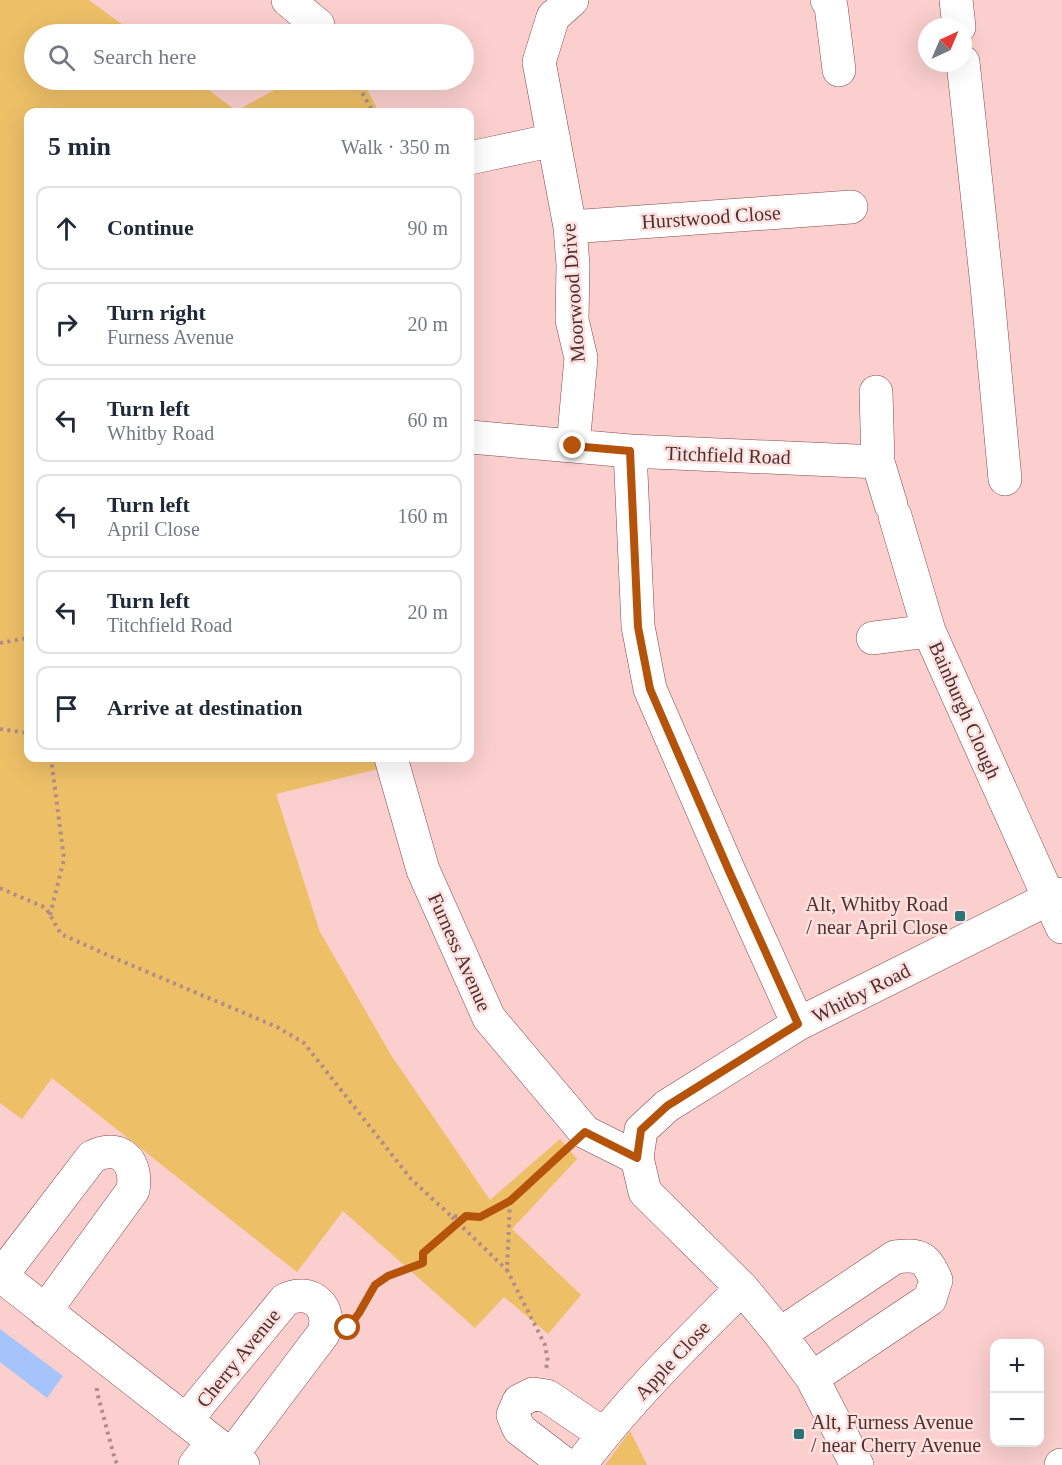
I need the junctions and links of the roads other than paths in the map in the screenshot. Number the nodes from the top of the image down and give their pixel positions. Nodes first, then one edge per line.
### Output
1 (572, 0) edge
2 (827, 0) edge
3 (956, 0) edge
4 (958, 18) edge
5 (839, 70) dead end
6 (964, 72) edge
7 (554, 140) junction
8 (474, 157) edge
9 (851, 207) dead end
10 (570, 226) junction
11 (876, 392) dead end
12 (474, 437) edge
13 (573, 446) junction
14 (630, 451) junction
15 (878, 462) junction
16 (1005, 479) dead end
17 (929, 631) junction
18 (873, 638) dead end
19 (392, 762) edge
20 (1058, 906) edge
21 (798, 1024) junction
22 (639, 1144) junction
23 (0, 1275) edge
24 (742, 1288) junction
25 (45, 1311) junction
26 (780, 1334) junction
27 (812, 1378) junction
28 (187, 1421) junction
29 (603, 1434) junction
30 (220, 1457) edge
31 (566, 1465) edge
32 (580, 1465) edge
33 (857, 1465) edge

1 - 7 street, Moorwood Drive
2 - 5 street
3 - 4 street
6 - 16 street
7 - 8 street
7 - 10 street, Moorwood Drive
9 - 10 street, Hurstwood Close
10 - 13 street, Moorwood Drive
11 - 15 street, Bainburgh Clough
12 - 13 street, Titchfield Road
13 - 14 street, Titchfield Road
14 - 15 street, Titchfield Road
14 - 21 street
15 - 17 street, Bainburgh Clough
17 - 18 street
17 - 20 street, Bainburgh Clough
19 - 22 street, Furness Avenue
20 - 21 street, Whitby Road
21 - 22 street, Whitby Road
22 - 24 street
23 - 25 street, Cherry Avenue
23 - 25 street, Cherry Avenue
24 - 26 street
24 - 29 street, Apple Close
25 - 28 street, Cherry Avenue
26 - 27 street
26 - 27 street
27 - 33 street
28 - 30 street, Cherry Avenue
28 - 30 street, Cherry Avenue
29 - 31 street
29 - 32 street, Apple Close

